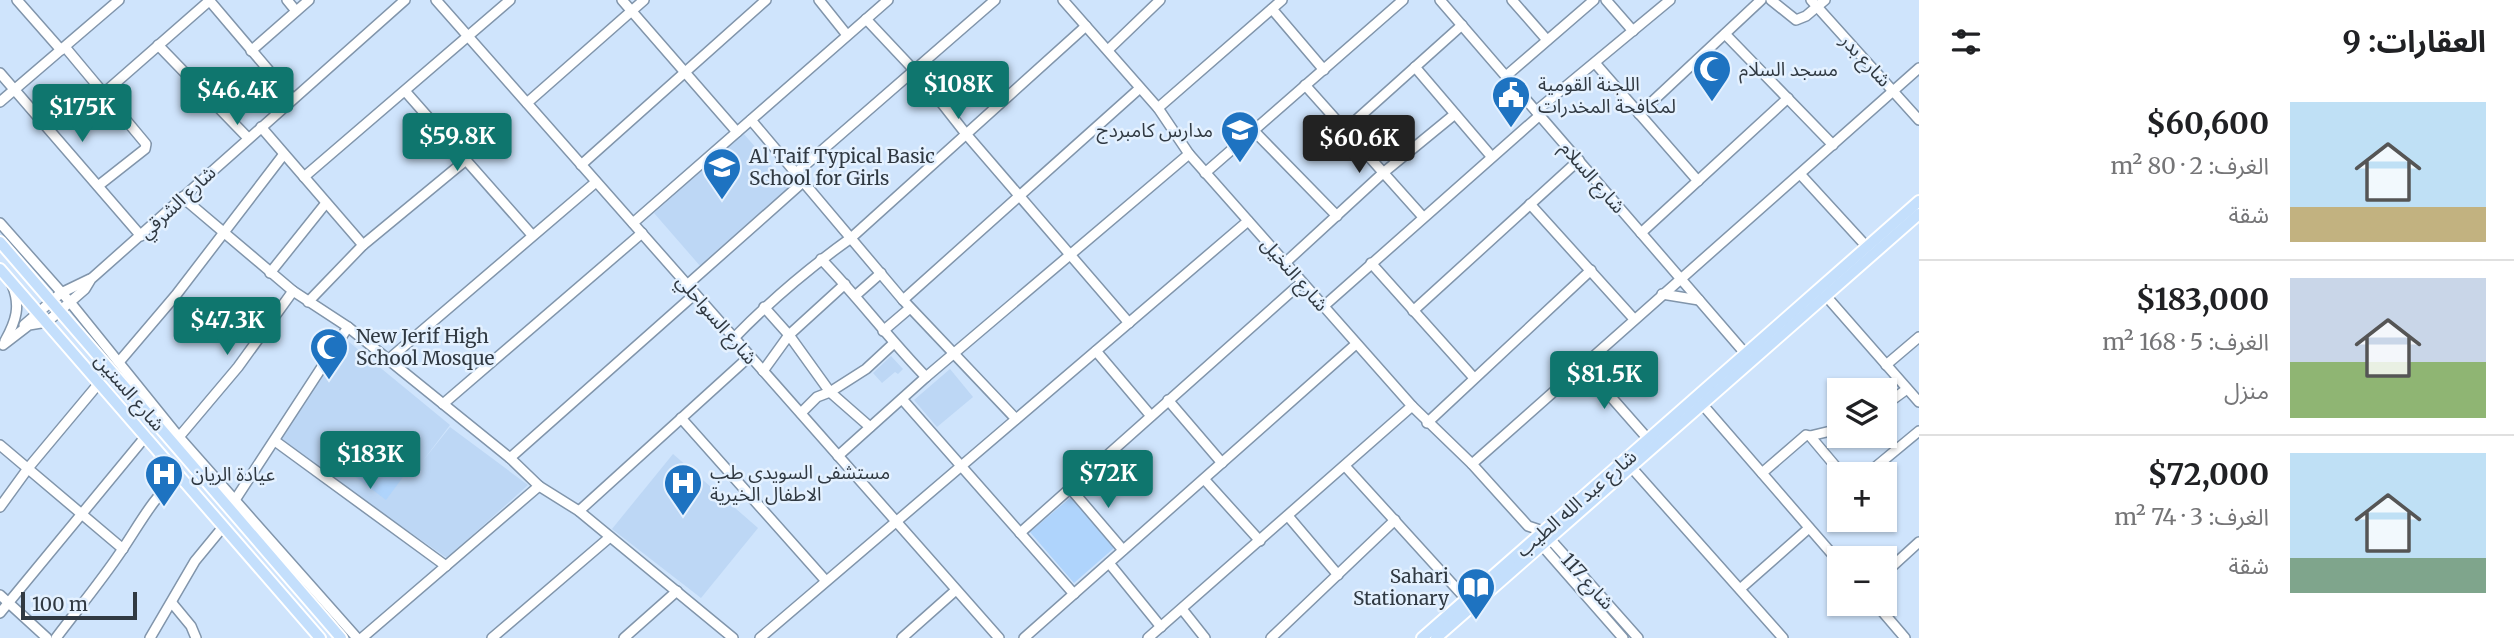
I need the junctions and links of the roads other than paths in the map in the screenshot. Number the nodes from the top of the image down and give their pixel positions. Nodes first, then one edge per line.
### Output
1 (119, 0) edge
2 (209, 0) edge
3 (287, 0) edge
4 (309, 0) edge
5 (405, 0) edge
6 (436, 0) edge
7 (510, 0) edge
8 (622, 0) edge
9 (644, 0) edge
10 (766, 0) edge
11 (819, 0) edge
12 (888, 0) edge
13 (995, 0) edge
14 (1063, 0) edge
15 (1160, 0) edge
16 (1282, 0) edge
17 (1403, 0) edge
18 (1440, 0) edge
19 (1512, 0) edge
20 (1594, 0) edge
21 (1606, 0) edge
22 (1670, 0) edge
23 (1761, 0) edge
24 (1772, 0) edge
25 (1825, 0) edge
26 (20, 1) edge
27 (1814, 3) edge
28 (1272, 9) junction
29 (296, 11) junction
30 (632, 11) junction
31 (866, 19) junction
32 (1462, 25) junction
33 (1086, 26) junction
34 (1633, 31) junction
35 (1724, 33) junction
36 (847, 35) junction
37 (468, 36) junction
38 (1547, 40) junction
39 (158, 45) junction
40 (63, 49) junction
41 (1108, 50) junction
42 (251, 51) junction
43 (1595, 63) junction
44 (1415, 67) junction
45 (1919, 68) edge
46 (914, 70) junction
47 (1324, 70) junction
48 (685, 72) junction
49 (0, 73) edge
50 (1506, 76) junction
51 (1306, 85) junction
52 (1140, 88) junction
53 (14, 89) junction
54 (1894, 90) junction
55 (405, 91) junction
56 (933, 92) dead end
57 (104, 93) junction
58 (1788, 98) junction
59 (293, 99) junction
60 (0, 102) edge
61 (527, 103) junction
62 (1158, 108) junction
63 (1538, 113) junction
64 (1455, 114) junction
65 (1639, 114) junction
66 (751, 120) junction
67 (1919, 120) edge
68 (261, 127) junction
69 (1346, 128) junction
70 (1254, 131) junction
71 (737, 132) junction
72 (966, 134) junction
73 (247, 138) junction
74 (1833, 145) junction
75 (284, 154) junction
76 (1189, 154) junction
77 (1492, 156) junction
78 (466, 160) junction
79 (1579, 160) junction
80 (581, 164) junction
81 (796, 173) junction
82 (1205, 173) junction
83 (1383, 173) junction
84 (1801, 175) junction
85 (304, 177) junction
86 (1698, 181) junction
87 (596, 182) junction
88 (803, 182) junction
89 (98, 186) junction
90 (1019, 196) junction
91 (182, 197) junction
92 (1919, 201) edge
93 (326, 203) junction
94 (1530, 204) junction
95 (1919, 214) edge
96 (1337, 216) junction
97 (1423, 217) junction
98 (1248, 221) junction
99 (0, 223) edge
100 (633, 223) junction
101 (222, 233) junction
102 (642, 233) junction
103 (1641, 233) junction
104 (141, 236) junction
105 (532, 236) junction
106 (851, 238) junction
107 (0, 243) edge
108 (363, 245) junction
109 (1867, 247) junction
110 (1070, 255) junction
111 (821, 259) junction
112 (1285, 263) junction
113 (1371, 263) junction
114 (0, 269) edge
115 (1591, 270) junction
116 (270, 273) junction
117 (881, 273) junction
118 (1681, 279) junction
119 (9, 280) junction
120 (50, 281) junction
121 (1302, 282) junction
122 (845, 284) junction
123 (687, 285) junction
124 (81, 287) junction
125 (293, 291) junction
126 (61, 293) junction
127 (695, 294) junction
128 (1662, 294) junction
129 (855, 296) junction
130 (1826, 296) junction
131 (1699, 300) junction
132 (52, 301) junction
133 (70, 302) junction
134 (308, 302) junction
135 (907, 304) junction
136 (1324, 306) junction
137 (764, 307) junction
138 (1413, 311) junction
139 (38, 312) junction
140 (60, 312) junction
141 (1634, 319) junction
142 (85, 320) junction
143 (47, 322) junction
144 (1129, 323) junction
145 (348, 327) junction
146 (883, 331) junction
147 (789, 335) junction
148 (1919, 337) edge
149 (734, 338) junction
150 (893, 344) junction
151 (1356, 344) junction
152 (1, 347) edge
153 (1096, 351) junction
154 (955, 353) junction
155 (750, 356) junction
156 (1748, 358) junction
157 (388, 359) junction
158 (119, 362) junction
159 (1582, 364) junction
160 (1886, 365) junction
161 (763, 370) junction
162 (926, 377) junction
163 (1474, 378) junction
164 (100, 382) junction
165 (1908, 389) junction
166 (830, 392) junction
167 (1897, 397) edge
168 (902, 399) junction
169 (1168, 400) junction
170 (1919, 402) edge
171 (443, 404) junction
172 (1702, 404) junction
173 (1412, 406) junction
174 (801, 413) junction
175 (1151, 416) junction
176 (681, 418) junction
177 (1016, 419) junction
178 (1427, 423) junction
179 (870, 427) junction
180 (1919, 431) edge
181 (1827, 432) edge
182 (146, 436) junction
183 (1810, 436) junction
184 (180, 437) junction
185 (1648, 439) junction
186 (275, 441) junction
187 (0, 444) edge
188 (838, 456) junction
189 (510, 458) junction
190 (1832, 462) edge
191 (1882, 462) edge
192 (1222, 463) junction
193 (1472, 464) junction
194 (961, 466) junction
195 (1345, 466) junction
196 (29, 467) junction
197 (1631, 467) junction
198 (1762, 473) junction
199 (178, 476) junction
200 (1204, 479) junction
201 (539, 486) junction
202 (1070, 488) junction
203 (235, 500) junction
204 (0, 508) edge
205 (579, 511) junction
206 (83, 515) junction
207 (1289, 516) junction
208 (1395, 520) junction
209 (896, 522) junction
210 (223, 527) junction
211 (1809, 527) junction
212 (1020, 533) junction
213 (1541, 536) junction
214 (610, 537) junction
215 (1260, 541) junction
216 (1919, 542) edge
217 (1827, 548) edge
218 (123, 549) junction
219 (1124, 551) junction
220 (1897, 562) edge
221 (1109, 563) junction
222 (446, 566) junction
223 (1338, 575) junction
224 (826, 581) junction
225 (1740, 589) junction
226 (956, 590) junction
227 (677, 591) junction
228 (1074, 594) junction
229 (0, 595) edge
230 (1466, 599) junction
231 (8, 603) junction
232 (172, 603) junction
233 (1182, 609) junction
234 (0, 613) edge
235 (1886, 616) edge
236 (1161, 627) junction
237 (1429, 637) edge
238 (47, 638) edge
239 (56, 638) edge
240 (150, 638) edge
241 (196, 638) edge
242 (320, 638) edge
243 (341, 638) edge
244 (359, 638) edge
245 (492, 638) edge
246 (624, 638) edge
247 (733, 638) edge
248 (760, 638) edge
249 (902, 638) edge
250 (999, 638) edge
251 (1024, 638) edge
252 (1149, 638) edge
253 (1205, 638) edge
254 (1270, 638) edge
255 (1623, 638) edge
256 (1638, 638) edge
257 (1783, 638) edge
258 (1905, 638) edge

1 - 40 street
2 - 39 street
2 - 42 street
3 - 29 street
4 - 29 street
5 - 59 street, شارع الشرقي
6 - 37 street, شارع السواحلي
7 - 37 street
8 - 30 street
9 - 30 street
10 - 48 street
11 - 36 street
12 - 31 street
13 - 46 street
14 - 33 street, شارع النخيل
15 - 41 street
16 - 28 street
17 - 47 street
18 - 32 street, شارع السلام
19 - 38 street
20 - 38 street
21 - 34 street
22 - 34 street
23 - 35 street
24 - 27 street
25 - 27 street
26 - 40 street
27 - 54 street, شارع بدر
28 - 47 street
28 - 62 street
29 - 42 street
30 - 48 street
30 - 61 street
31 - 36 street
31 - 46 street
32 - 44 street
32 - 50 street, شارع السلام
33 - 41 street, شارع النخيل
33 - 72 street
34 - 43 street
35 - 58 street
35 - 65 street
36 - 66 street
37 - 55 street
37 - 61 street, شارع السواحلي
38 - 50 street
39 - 57 street
39 - 73 street
40 - 53 street
40 - 57 street
41 - 52 street, شارع النخيل
42 - 59 street
43 - 63 street
43 - 65 street
44 - 64 street
44 - 69 street
45 - 54 street
46 - 81 street
47 - 51 street
48 - 71 street
48 - 80 street
49 - 53 street
50 - 63 street, شارع السلام
51 - 69 street
51 - 70 street
52 - 62 street, شارع النخيل
52 - 90 street
53 - 60 street
53 - 89 street
54 - 67 street, شارع بدر
54 - 74 street
55 - 78 street
55 - 85 street
56 - 72 street
57 - 89 street
58 - 74 street
58 - 86 street
59 - 68 street, شارع الشرقي
61 - 80 street, شارع السواحلي
62 - 76 street, شارع النخيل
63 - 77 street
63 - 79 street, شارع السلام
64 - 77 street
64 - 83 street
65 - 86 street
66 - 71 street
66 - 81 street
68 - 73 street, شارع الشرقي
68 - 75 street
69 - 83 street
70 - 82 street
70 - 96 street
71 - 100 street
72 - 90 street
72 - 106 street
73 - 91 street, شارع الشرقي
74 - 84 street
75 - 85 street
75 - 101 street
76 - 82 street, شارع النخيل
76 - 110 street
77 - 97 street
78 - 105 street
78 - 108 street
79 - 94 street
79 - 103 street, شارع السلام
80 - 87 street, شارع السواحلي
81 - 88 street
82 - 98 street, شارع النخيل
83 - 96 street
83 - 97 street
84 - 109 street
84 - 118 street
85 - 93 street
86 - 103 street
87 - 100 street, شارع السواحلي
87 - 105 street
88 - 106 street
88 - 123 street
89 - 104 street
90 - 110 street
90 - 135 street
91 - 101 street
91 - 104 street, شارع الشرقي
92 - 109 main road, شارع عبد الله الطيب
93 - 108 street
93 - 116 street
94 - 115 street
94 - 138 street
95 - 130 main road, شارع عبد الله الطيب
96 - 112 street
97 - 113 street
98 - 112 street, شارع النخيل
98 - 144 street
99 - 120 street
100 - 102 street, شارع السواحلي
101 - 116 street
101 - 158 street
102 - 123 street, شارع السواحلي
102 - 171 street
103 - 118 street, شارع السلام
104 - 124 street, شارع الشرقي
105 - 157 street
106 - 111 street
106 - 117 street
107 - 132 main road, شارع الستين
108 - 134 street
109 - 156 main road, شارع عبد الله الطيب
110 - 144 street
110 - 154 street
111 - 122 street
111 - 137 street
112 - 121 street, شارع النخيل
113 - 136 street
113 - 138 street
114 - 119 main road, شارع الستين
115 - 141 street
115 - 163 street
116 - 125 street
117 - 129 street
117 - 135 street
118 - 128 street
118 - 131 street, شارع السلام
119 - 139 main road, شارع الستين
119 - 152 street
120 - 124 street
120 - 126 street
121 - 136 street, شارع النخيل
121 - 169 street
122 - 129 street
122 - 147 street
123 - 127 street, شارع السواحلي
124 - 126 street, شارع الشرقي
124 - 133 street
124 - 142 street
125 - 134 street
125 - 184 street
126 - 132 street, شارع الشرقي
126 - 133 street
127 - 149 street, شارع السواحلي
127 - 189 street
128 - 131 street
128 - 141 street
129 - 146 street
130 - 156 main road, شارع عبد الله الطيب
130 - 160 street
131 - 156 street, شارع السلام
132 - 139 street, شارع الشرقي
132 - 140 main road, شارع الستين
133 - 140 street
133 - 142 street
134 - 145 street
135 - 146 street
135 - 154 street
136 - 151 street, شارع النخيل
137 - 147 street
137 - 149 street
138 - 163 street
139 - 143 main road, شارع الستين
139 - 152 street, شارع الشرقي
140 - 143 street
140 - 243 main road, شارع الستين
141 - 159 street
142 - 158 street
143 - 152 street
143 - 164 main road, شارع الستين
144 - 153 street
145 - 157 street
145 - 186 street
146 - 150 street
147 - 161 street
147 - 166 street
148 - 160 street
149 - 155 street, شارع السواحلي
150 - 162 street
150 - 166 street
151 - 173 street, شارع النخيل
151 - 192 street
153 - 175 street
153 - 177 street
154 - 162 street
154 - 177 street
155 - 161 street, شارع السواحلي
155 - 176 street
156 - 172 main road, شارع عبد الله الطيب
156 - 185 main road, شارع عبد الله الطيب
157 - 171 street
158 - 184 street
159 - 185 street
159 - 193 street
160 - 165 street
161 - 174 street, شارع السواحلي
162 - 168 street
163 - 178 street
164 - 182 main road, شارع الستين
164 - 196 street
165 - 167 street
165 - 170 street
166 - 174 street
166 - 179 street
168 - 179 street
168 - 194 street
169 - 175 street
169 - 192 street
171 - 189 street
172 - 197 main road, شارع عبد الله الطيب
172 - 198 street
173 - 178 street, شارع النخيل
173 - 195 street
174 - 188 street, شارع السواحلي
175 - 202 street
176 - 205 street
176 - 224 street
177 - 194 street
178 - 193 street, شارع النخيل
179 - 188 street
180 - 191 street
181 - 183 street
182 - 199 main road, شارع الستين
182 - 206 street
183 - 190 street
183 - 198 street
184 - 203 street
185 - 213 main road, شارع عبد الله الطيب
186 - 203 street
186 - 222 street
187 - 196 street
188 - 209 street, شارع السواحلي
189 - 201 street
192 - 200 street
193 - 213 street, شارع النخيل
194 - 209 street
194 - 212 street
195 - 207 street
195 - 208 street
196 - 204 street
196 - 206 street
197 - 213 main road, شارع عبد الله الطيب
197 - 225 street
198 - 211 street
199 - 210 main road, شارع الستين
199 - 218 street
200 - 215 street
200 - 219 street
201 - 205 street
201 - 222 street
202 - 212 street
202 - 219 street
203 - 244 street
205 - 214 street
206 - 218 street
206 - 231 street
207 - 215 street
207 - 223 street
208 - 223 street
208 - 230 street
209 - 224 street
209 - 226 street, شارع السواحلي
210 - 232 street
210 - 242 main road, شارع الستين
211 - 217 street
211 - 225 street
212 - 228 street
213 - 230 main road, شارع عبد الله الطيب
213 - 237 main road, شارع عبد الله الطيب
213 - 255 street, شارع 117
213 - 256 street, شارع 117
214 - 227 street
214 - 245 street
215 - 233 street
216 - 220 street
218 - 239 street
219 - 221 street
221 - 228 street
221 - 236 street
222 - 244 street
223 - 254 street
224 - 248 street
225 - 257 street
226 - 249 street
226 - 250 street, شارع السواحلي
227 - 246 street
227 - 247 street
228 - 251 street
229 - 231 street
230 - 237 main road, شارع عبد الله الطيب
231 - 234 street
231 - 238 street
232 - 240 street
232 - 241 street
233 - 236 street
233 - 253 street
235 - 258 street
236 - 252 street

